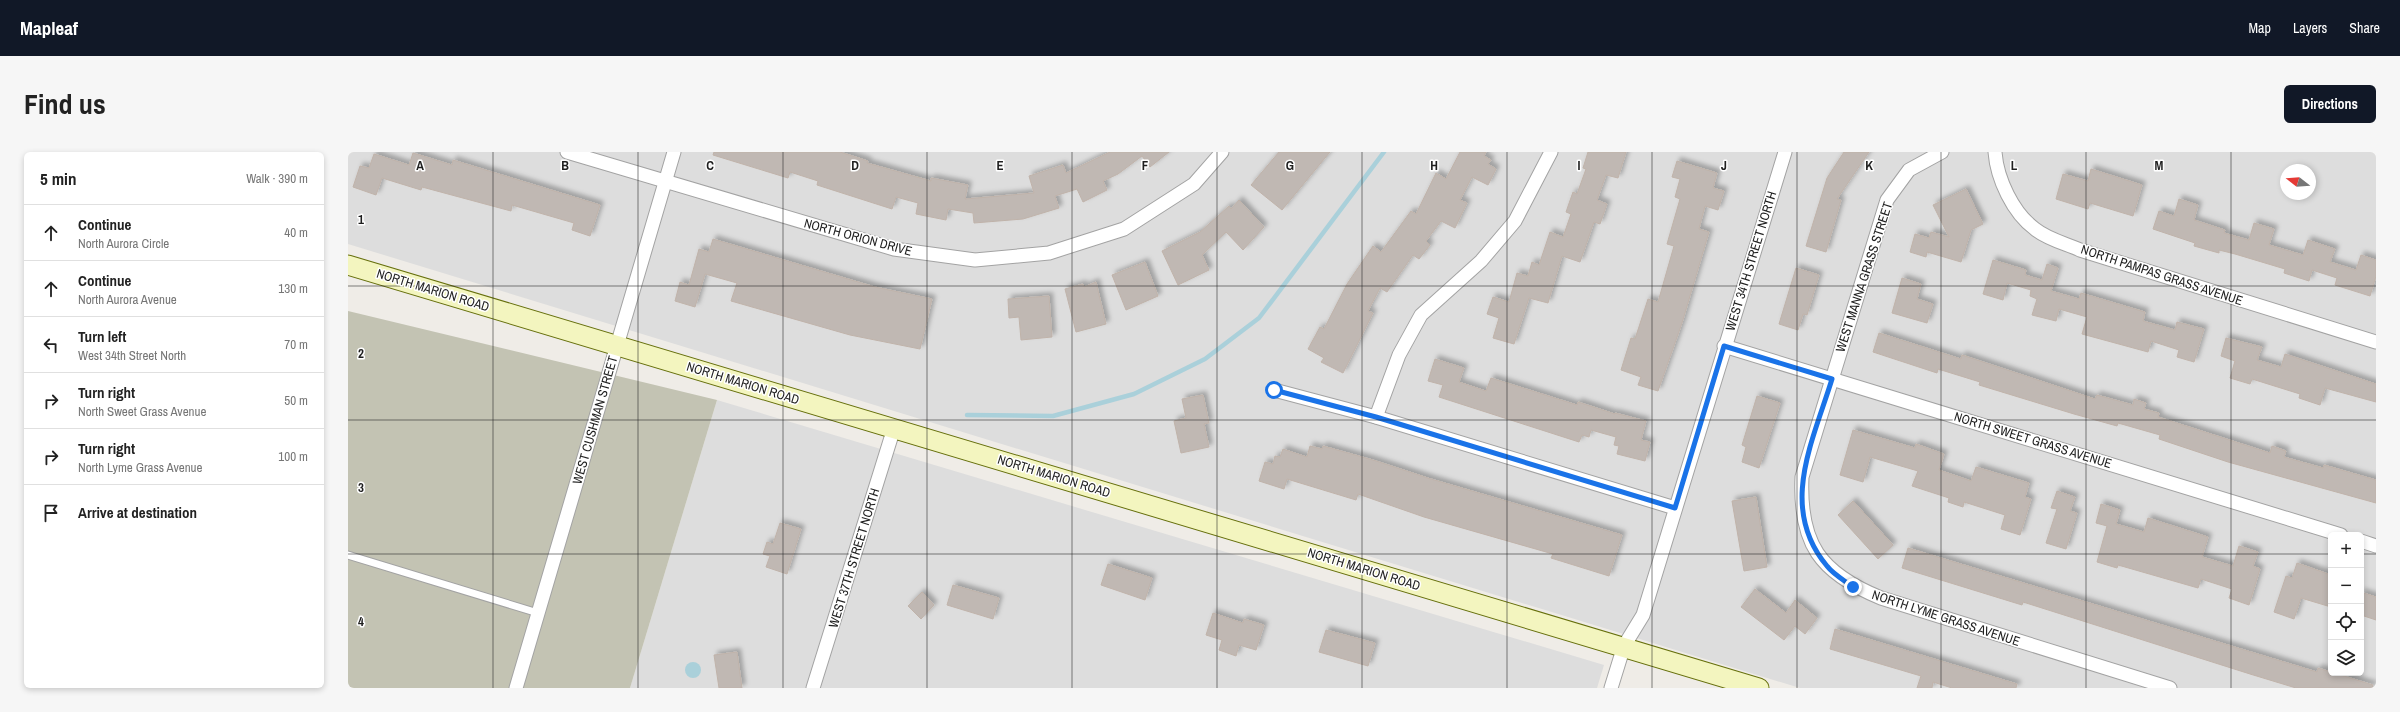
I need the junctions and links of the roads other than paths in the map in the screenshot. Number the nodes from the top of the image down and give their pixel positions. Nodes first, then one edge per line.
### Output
1 (567, 152) edge
2 (674, 152) edge
3 (1222, 152) edge
4 (1551, 152) edge
5 (1785, 152) edge
6 (1942, 152) edge
7 (1995, 152) edge
8 (664, 182) junction
9 (348, 265) edge
10 (2376, 342) edge
11 (616, 345) junction
12 (1724, 346) junction
13 (1832, 379) junction
14 (1274, 390) dead end
15 (1376, 417) junction
16 (894, 428) junction
17 (1675, 508) junction
18 (2331, 532) edge
19 (2364, 542) edge
20 (2376, 546) edge
21 (348, 555) edge
22 (538, 613) junction
23 (1624, 646) junction
24 (516, 688) edge
25 (813, 688) edge
26 (1611, 688) edge
27 (1759, 688) edge
28 (2170, 688) edge

1 - 8 street, NORTH ORION DRIVE
2 - 8 street, WEST CUSHMAN STREET
3 - 8 street, NORTH ORION DRIVE
4 - 15 street
5 - 12 street, WEST 34TH STREET NORTH
6 - 13 street, WEST MANNA GRASS STREET
7 - 10 street, NORTH PAMPAS GRASS AVENUE
8 - 11 street, WEST CUSHMAN STREET
9 - 11 main road, NORTH MARION ROAD
11 - 16 main road, NORTH MARION ROAD
11 - 22 street, WEST CUSHMAN STREET
12 - 13 street, NORTH SWEET GRASS AVENUE
12 - 17 street, WEST 34TH STREET NORTH
13 - 18 street, NORTH SWEET GRASS AVENUE
13 - 28 street, NORTH LYME GRASS AVENUE
14 - 15 street
15 - 17 street
16 - 23 main road, NORTH MARION ROAD
16 - 25 street, WEST 37TH STREET NORTH
17 - 23 street, WEST 34TH STREET NORTH
19 - 20 street
21 - 22 lane
22 - 24 street, WEST CUSHMAN STREET
23 - 26 street, WEST 34TH STREET NORTH
23 - 27 main road, NORTH MARION ROAD

